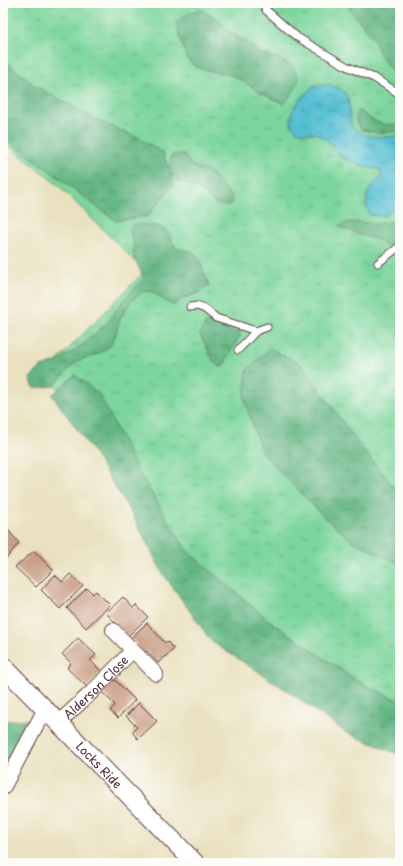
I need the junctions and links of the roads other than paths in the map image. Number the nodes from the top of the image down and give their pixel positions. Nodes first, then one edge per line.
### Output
1 (263, 3) edge
2 (400, 94) edge
3 (400, 246) edge
4 (378, 263) dead end
5 (190, 307) dead end
6 (267, 327) dead end
7 (256, 332) junction
8 (238, 350) dead end
9 (113, 630) dead end
10 (132, 651) junction
11 (3, 666) edge
12 (156, 674) dead end
13 (45, 709) junction
14 (58, 723) junction
15 (3, 788) edge
16 (195, 863) edge

1 - 2 lane
3 - 4 lane
5 - 7 lane
6 - 7 lane
7 - 8 lane
9 - 10 street, Alderson Close
10 - 12 street, Alderson Close
10 - 14 street, Alderson Close
11 - 13 street, Locks Ride
13 - 14 street, Locks Ride
13 - 15 street
14 - 16 street, Locks Ride

